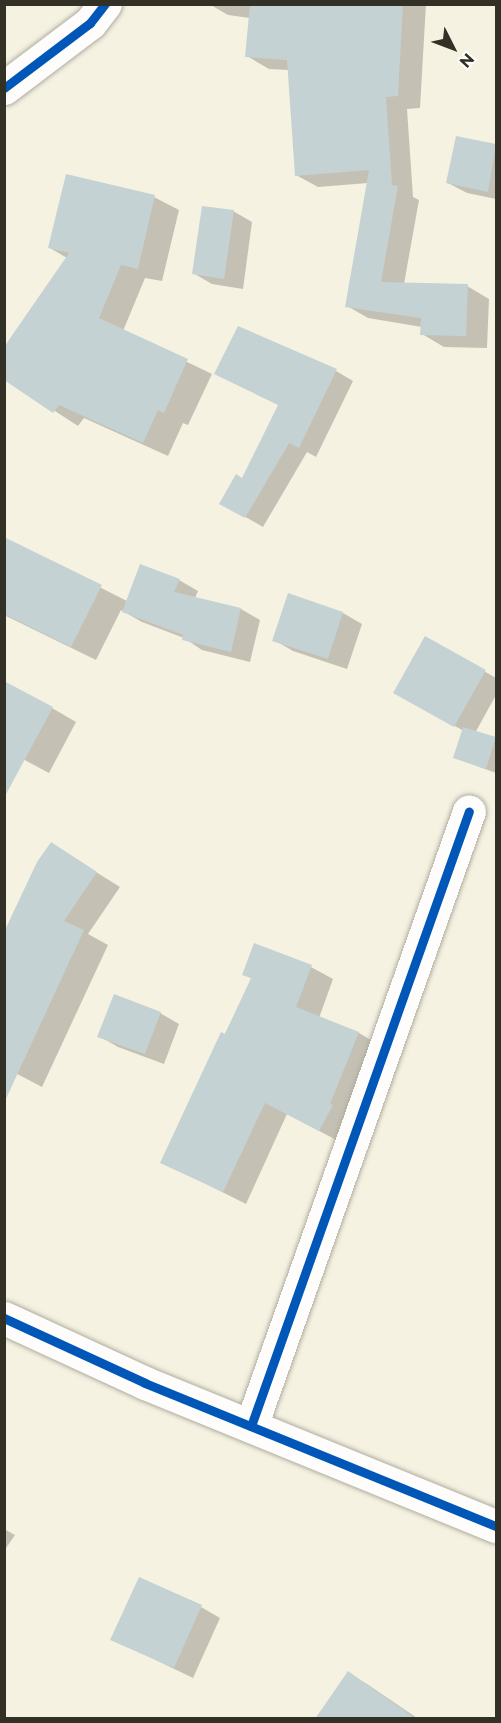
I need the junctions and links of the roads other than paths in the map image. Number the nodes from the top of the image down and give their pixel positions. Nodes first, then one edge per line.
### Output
1 (105, 4) edge
2 (4, 88) edge
3 (469, 811) dead end
4 (4, 1318) edge
5 (251, 1426) junction
6 (496, 1526) edge

1 - 2 street
3 - 5 street
4 - 5 street
5 - 6 street

